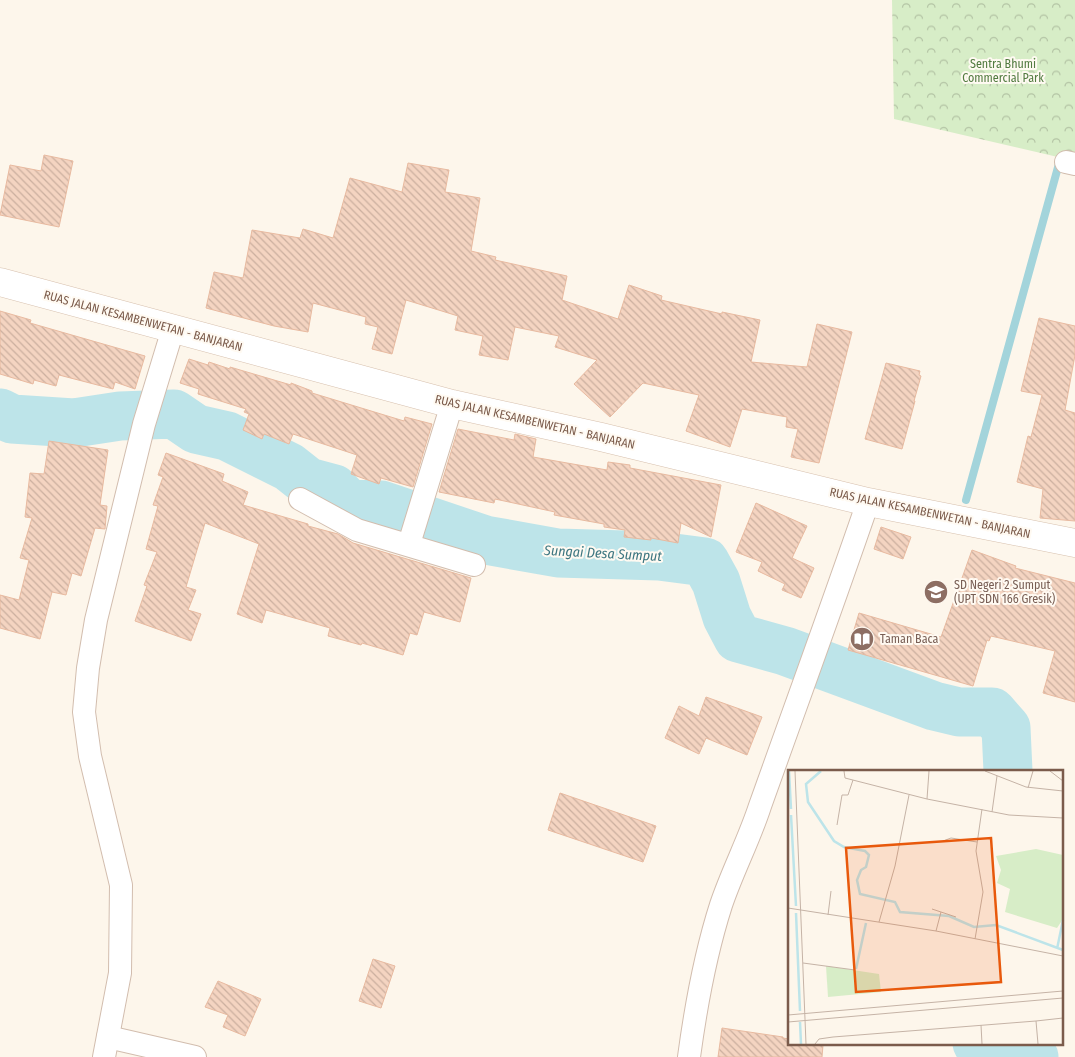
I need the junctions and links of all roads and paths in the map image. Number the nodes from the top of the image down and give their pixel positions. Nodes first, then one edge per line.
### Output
1 (0, 282) edge
2 (173, 329) junction
3 (452, 404) junction
4 (300, 499) dead end
5 (868, 502) junction
6 (414, 530) junction
7 (1075, 543) edge
8 (474, 565) dead end
9 (106, 1047) edge
10 (195, 1057) edge
11 (689, 1057) edge

1 - 2 main road, RUAS JALAN KESAMBENWETAN - BANJARAN
2 - 3 main road, RUAS JALAN KESAMBENWETAN - BANJARAN
2 - 9 street
3 - 5 main road, RUAS JALAN KESAMBENWETAN - BANJARAN
3 - 6 street
4 - 6 street
5 - 7 main road, RUAS JALAN KESAMBENWETAN - BANJARAN
5 - 11 street
6 - 8 street
9 - 10 street

